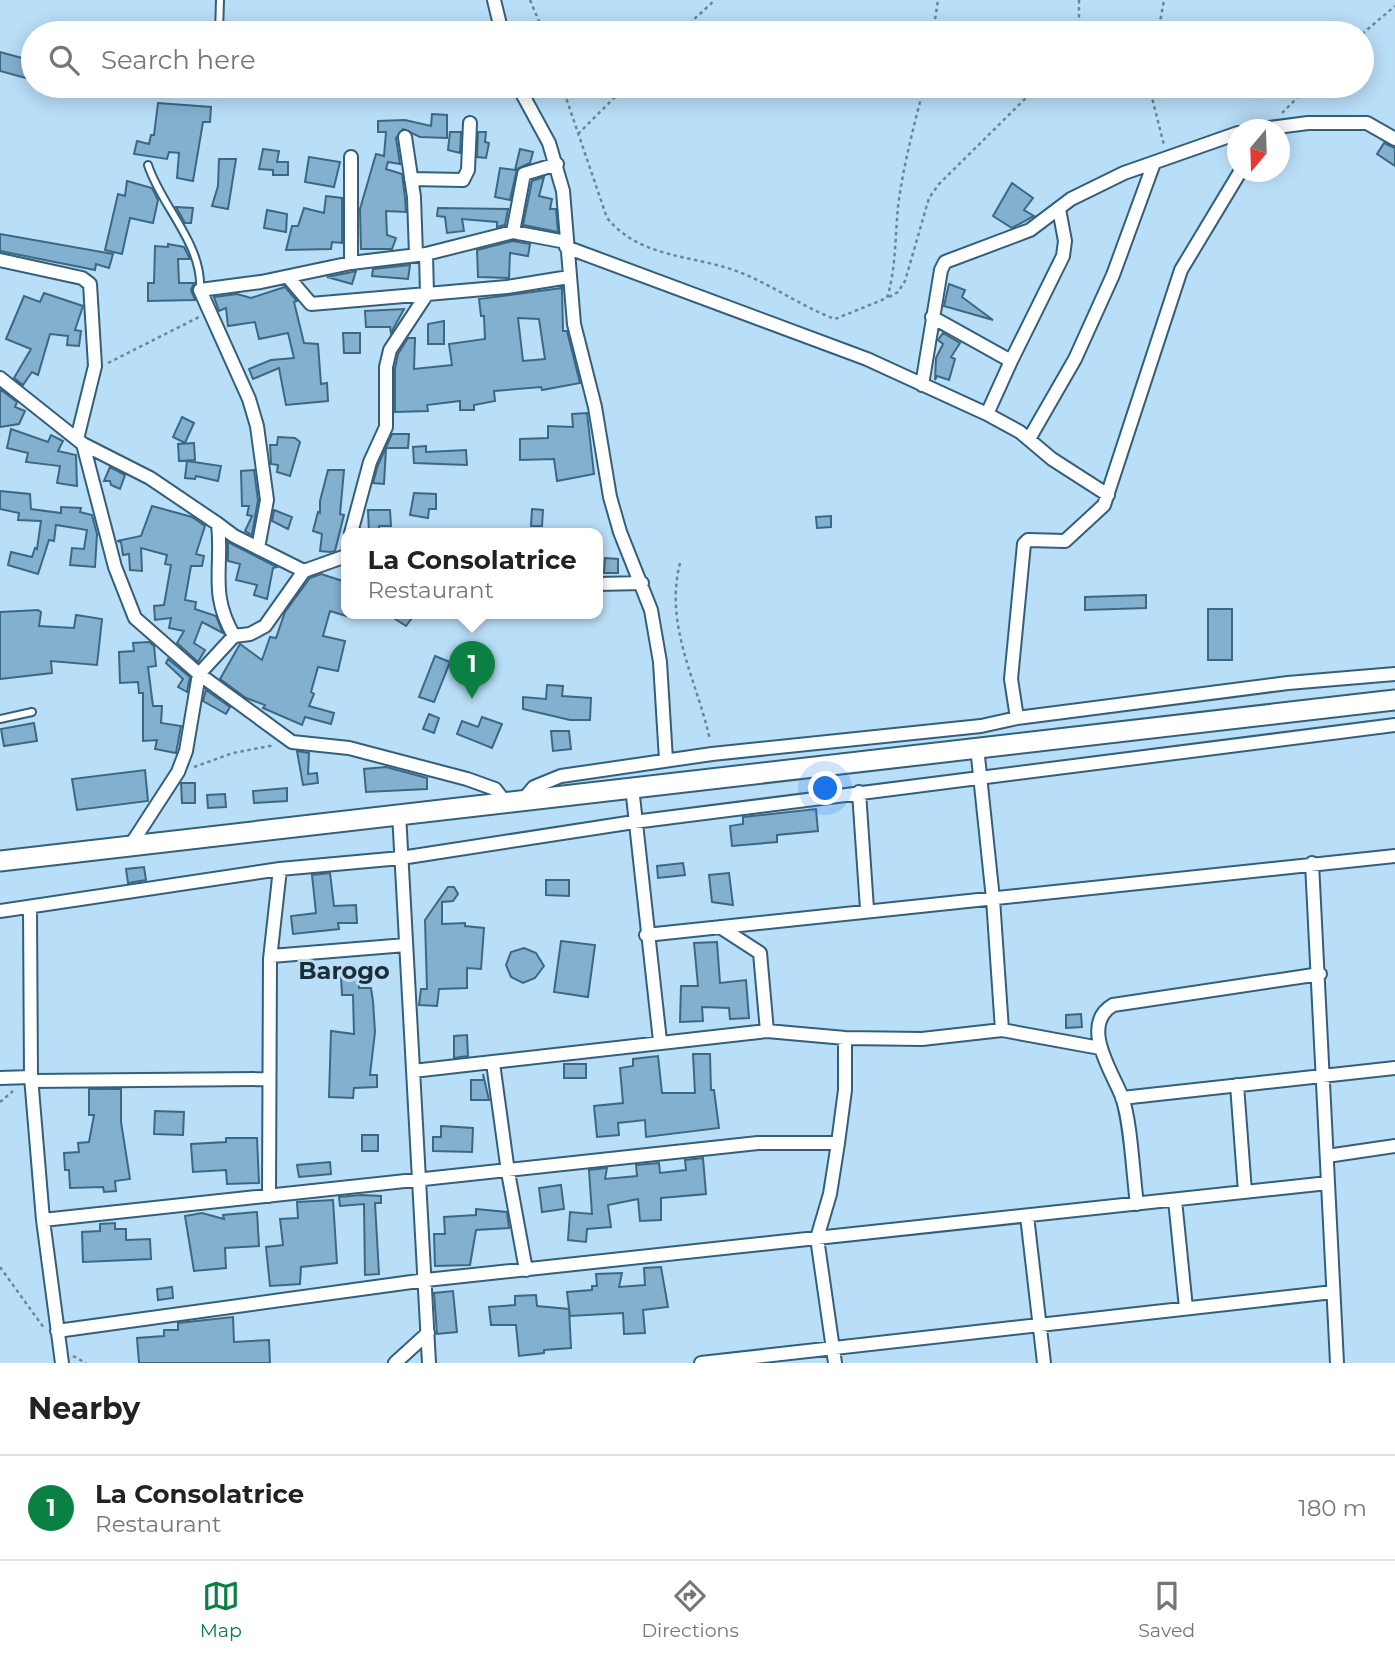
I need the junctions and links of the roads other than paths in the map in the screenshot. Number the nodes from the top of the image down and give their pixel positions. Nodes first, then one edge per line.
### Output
1 (220, 0) edge
2 (494, 0) edge
3 (219, 21) edge
4 (499, 21) edge
5 (524, 98) edge
6 (470, 123) dead end
7 (1290, 127) edge
8 (405, 137) dead end
9 (1227, 137) edge
10 (1395, 139) edge
11 (351, 157) dead end
12 (1154, 163) junction
13 (557, 164) junction
14 (148, 165) dead end
15 (411, 179) junction
16 (1234, 182) edge
17 (1059, 209) junction
18 (513, 232) junction
19 (566, 245) junction
20 (421, 255) junction
21 (0, 260) edge
22 (351, 263) junction
23 (288, 276) junction
24 (569, 276) junction
25 (200, 290) junction
26 (427, 294) junction
27 (932, 317) junction
28 (1011, 362) junction
29 (0, 378) edge
30 (922, 385) junction
31 (987, 414) junction
32 (1029, 439) junction
33 (80, 441) junction
34 (1108, 495) junction
35 (218, 524) junction
36 (352, 528) edge
37 (258, 548) junction
38 (341, 555) edge
39 (304, 570) junction
40 (642, 583) junction
41 (603, 584) edge
42 (234, 636) junction
43 (199, 674) junction
44 (1395, 674) edge
45 (1395, 700) edge
46 (32, 712) dead end
47 (1017, 718) junction
48 (0, 719) edge
49 (1395, 725) edge
50 (977, 747) junction
51 (666, 760) junction
52 (983, 779) junction
53 (632, 787) junction
54 (859, 792) junction
55 (515, 802) junction
56 (399, 813) junction
57 (634, 822) junction
58 (130, 846) junction
59 (1395, 856) edge
60 (401, 858) junction
61 (0, 861) edge
62 (1312, 863) junction
63 (280, 869) junction
64 (993, 899) junction
65 (30, 908) junction
66 (867, 909) junction
67 (0, 911) edge
68 (720, 927) junction
69 (646, 935) junction
70 (406, 945) junction
71 (271, 957) junction
72 (1320, 974) junction
73 (1002, 1030) junction
74 (767, 1031) junction
75 (845, 1038) junction
76 (660, 1041) junction
77 (1100, 1048) junction
78 (494, 1063) junction
79 (1395, 1068) edge
80 (413, 1071) junction
81 (1324, 1075) junction
82 (0, 1078) edge
83 (32, 1079) junction
84 (269, 1079) junction
85 (1237, 1084) junction
86 (1122, 1098) junction
87 (838, 1143) junction
88 (1395, 1146) edge
89 (1327, 1156) junction
90 (508, 1172) junction
91 (418, 1178) junction
92 (1328, 1183) junction
93 (1245, 1192) junction
94 (269, 1196) junction
95 (1175, 1200) junction
96 (1137, 1204) junction
97 (1027, 1216) junction
98 (43, 1220) junction
99 (817, 1238) junction
100 (526, 1270) junction
101 (426, 1280) junction
102 (1332, 1292) junction
103 (1186, 1308) junction
104 (1040, 1325) junction
105 (57, 1331) junction
106 (428, 1333) junction
107 (833, 1348) junction
108 (62, 1363) edge
109 (395, 1363) edge
110 (429, 1363) edge
111 (701, 1363) edge
112 (835, 1363) edge
113 (1044, 1363) edge
114 (1337, 1363) edge

1 - 3 lane
2 - 4 street
5 - 13 street
6 - 15 street
7 - 10 street
8 - 15 street
9 - 12 street
11 - 22 street
12 - 17 street
12 - 32 street
13 - 18 street
13 - 19 street
14 - 25 lane
15 - 20 street
16 - 34 street
17 - 27 street
17 - 28 street
18 - 19 street
18 - 20 street
19 - 24 street
19 - 30 street
20 - 22 street
20 - 26 street
21 - 33 street
22 - 23 street
23 - 25 street
23 - 26 street
24 - 26 street
24 - 40 street
25 - 37 street
26 - 36 street
27 - 28 street
27 - 30 street
28 - 31 street
29 - 33 street
30 - 31 street
31 - 32 street
32 - 34 street
33 - 35 street
33 - 43 street
34 - 47 street
35 - 37 street
35 - 42 street
37 - 39 street
38 - 39 street
39 - 42 street
40 - 41 street
40 - 51 street
42 - 43 street
43 - 55 street
43 - 58 street
44 - 47 street
45 - 50 highway
46 - 48 lane
47 - 51 street
49 - 52 street
50 - 52 street
50 - 53 highway
51 - 55 street
52 - 54 street
52 - 64 street
53 - 55 highway
53 - 57 street
54 - 57 street
54 - 66 street
55 - 56 highway
56 - 58 highway
56 - 60 street
57 - 60 street
57 - 69 street
58 - 61 highway
59 - 62 street
60 - 63 street
60 - 70 street
62 - 64 street
62 - 72 street
63 - 65 street
63 - 71 street
64 - 66 street
64 - 73 street
65 - 67 street
65 - 83 street
66 - 68 street
68 - 69 street
68 - 74 street
69 - 76 street
70 - 71 street
70 - 80 street
71 - 84 street
72 - 77 street
72 - 81 street
73 - 75 street
73 - 77 street
74 - 75 street
74 - 76 street
75 - 87 street
76 - 78 street
77 - 86 street
78 - 80 street
78 - 90 street
79 - 81 street
80 - 91 street
81 - 85 street
81 - 89 street
82 - 83 street
83 - 84 street
83 - 98 street
84 - 94 street
85 - 86 street
85 - 93 street
86 - 96 street
87 - 90 street
87 - 99 street
88 - 89 street
89 - 92 street
90 - 91 street
90 - 100 street
91 - 94 street
91 - 101 street
92 - 93 street
92 - 102 street
93 - 95 street
94 - 98 street
95 - 96 street
95 - 103 street
96 - 97 street
97 - 99 street
97 - 104 street
98 - 105 street
99 - 100 street
99 - 107 street
100 - 101 street
101 - 105 street
101 - 106 street
102 - 103 street
102 - 114 street
103 - 104 street
104 - 107 street
104 - 113 street
105 - 108 street
106 - 109 street
106 - 110 street
107 - 111 street
107 - 112 street

